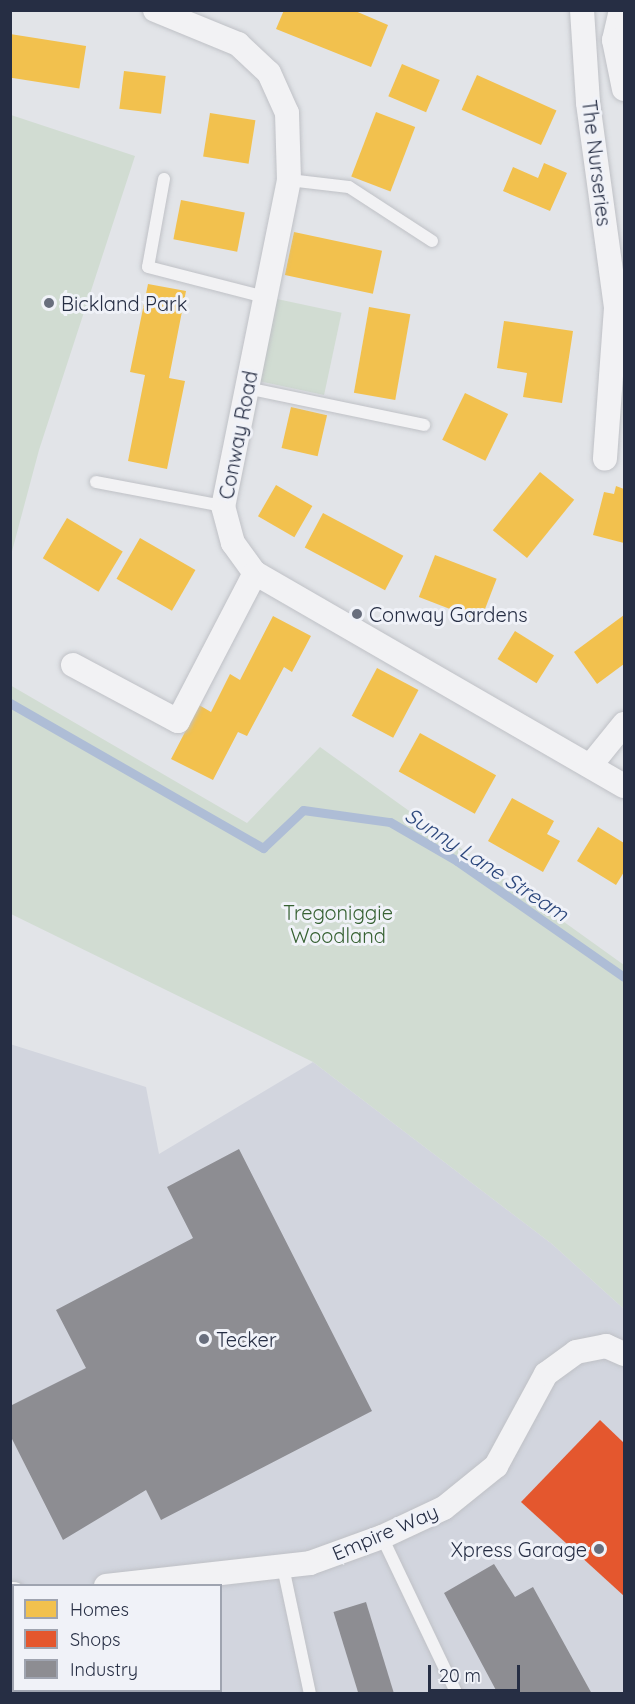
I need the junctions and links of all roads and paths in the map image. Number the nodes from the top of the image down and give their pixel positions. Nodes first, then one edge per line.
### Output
1 (155, 10) edge
2 (582, 10) edge
3 (621, 10) edge
4 (624, 89) edge
5 (164, 179) dead end
6 (289, 180) junction
7 (432, 241) dead end
8 (265, 297) junction
9 (247, 388) junction
10 (424, 425) dead end
11 (605, 459) dead end
12 (96, 482) dead end
13 (223, 506) junction
14 (255, 573) junction
15 (73, 665) dead end
16 (624, 724) edge
17 (590, 766) junction
18 (624, 786) edge
19 (624, 1354) edge
20 (382, 1537) junction
21 (283, 1567) junction
22 (125, 1584) edge
23 (310, 1694) edge
24 (457, 1694) edge

1 - 6 street, Conway Road
2 - 11 street, The Nurseries
3 - 4 street
5 - 8 lane
6 - 7 lane
6 - 8 street, Conway Road
8 - 9 street, Conway Road
9 - 10 lane
9 - 13 street, Conway Road
12 - 13 lane
13 - 14 street, Conway Road
14 - 15 street
14 - 17 street, Conway Road
16 - 17 street
17 - 18 street, Conway Road
19 - 20 street, Empire Way
20 - 21 street, Empire Way
20 - 24 lane
21 - 22 street, Empire Way
21 - 23 lane

